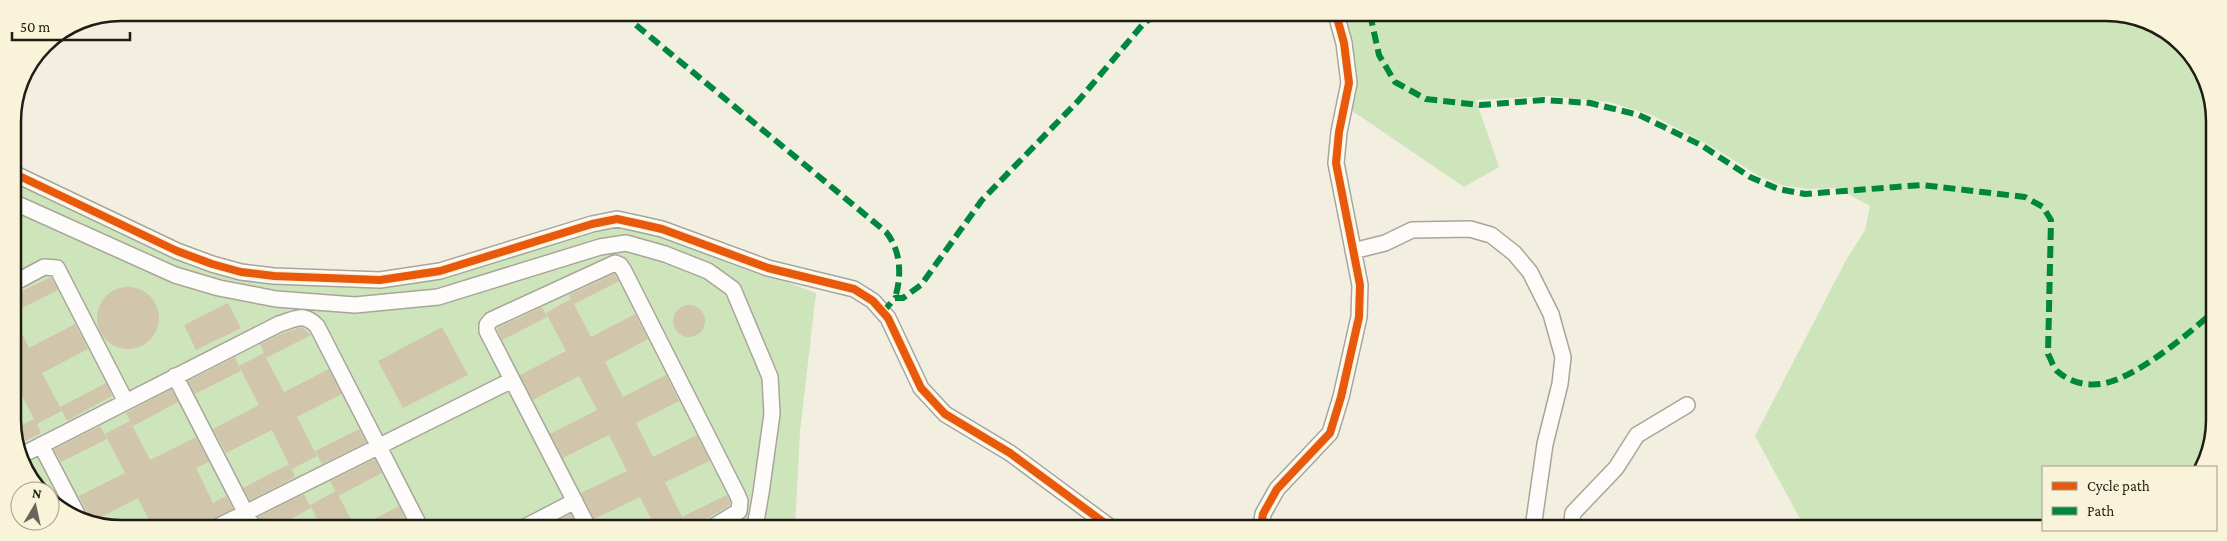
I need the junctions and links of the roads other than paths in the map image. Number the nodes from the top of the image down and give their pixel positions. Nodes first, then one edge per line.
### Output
1 (1338, 21) edge
2 (21, 177) edge
3 (21, 206) edge
4 (1353, 251) junction
5 (21, 279) edge
6 (176, 376) junction
7 (512, 380) junction
8 (126, 402) junction
9 (1687, 405) dead end
10 (42, 445) junction
11 (379, 447) junction
12 (27, 452) edge
13 (575, 501) junction
14 (74, 507) edge
15 (249, 520) edge
16 (416, 520) edge
17 (538, 520) edge
18 (584, 520) edge
19 (725, 520) edge
20 (756, 520) edge
21 (1101, 520) edge
22 (1262, 520) edge
23 (1534, 520) edge
24 (1572, 520) edge

1 - 4 street
2 - 21 street
3 - 20 street
4 - 22 street
4 - 23 street
5 - 8 street
6 - 8 street
6 - 11 street
6 - 15 street
7 - 11 street
7 - 13 street
7 - 19 street
8 - 10 street
9 - 24 street
10 - 12 street
10 - 14 street
11 - 15 street
11 - 16 street
13 - 17 street
13 - 18 street

